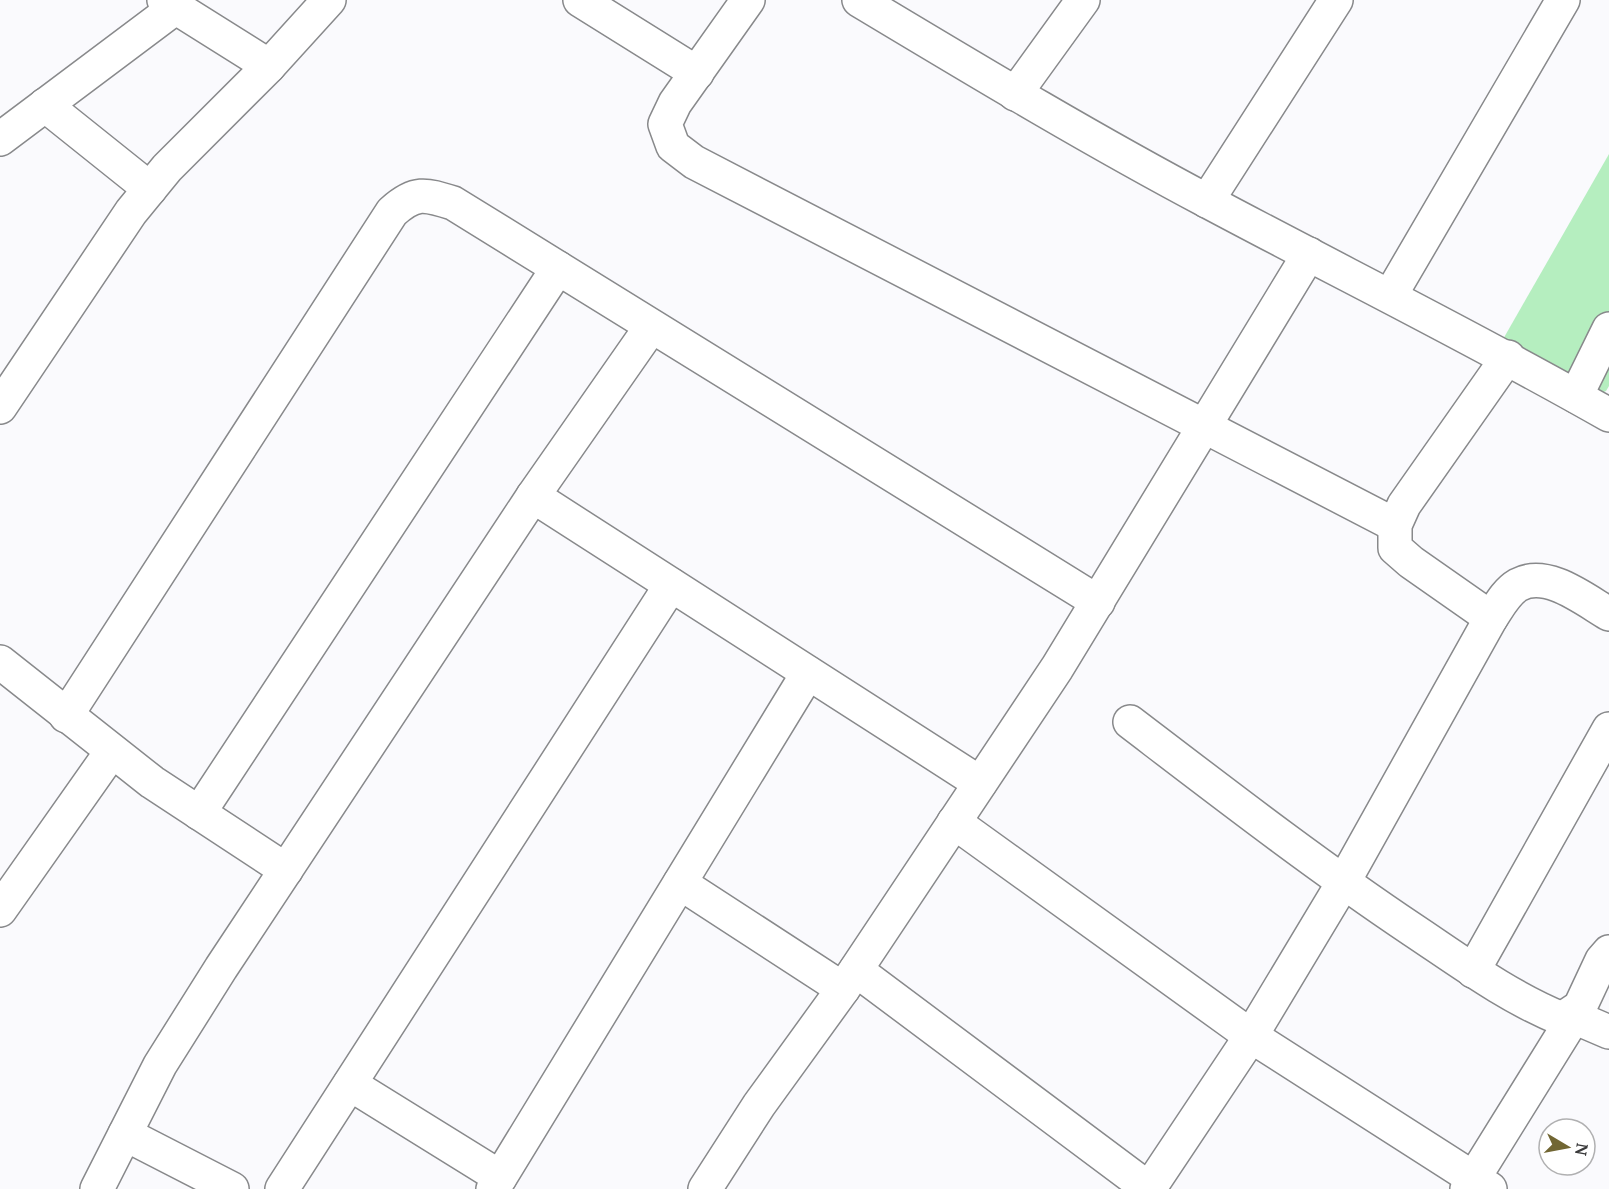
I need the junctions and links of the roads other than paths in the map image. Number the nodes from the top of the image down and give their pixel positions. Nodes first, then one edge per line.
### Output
1 (329, 0) edge
2 (580, 0) edge
3 (747, 0) edge
4 (859, 0) edge
5 (1083, 0) edge
6 (1335, 0) edge
7 (1563, 0) edge
8 (170, 4) edge
9 (269, 66) junction
10 (697, 73) junction
11 (1015, 94) junction
12 (45, 105) junction
13 (0, 139) edge
14 (150, 189) junction
15 (1207, 201) junction
16 (1309, 254) junction
17 (558, 268) junction
18 (1390, 296) junction
19 (651, 327) junction
20 (1609, 329) edge
21 (1508, 357) junction
22 (1576, 396) junction
23 (0, 407) edge
24 (1609, 415) edge
25 (1207, 426) junction
26 (533, 496) junction
27 (1395, 525) junction
28 (671, 585) junction
29 (1098, 602) junction
30 (1609, 614) edge
31 (1491, 618) junction
32 (0, 662) edge
33 (808, 673) junction
34 (66, 716) junction
35 (1130, 722) dead end
36 (1609, 729) edge
37 (112, 751) junction
38 (980, 783) junction
39 (199, 813) junction
40 (954, 822) junction
41 (286, 870) junction
42 (680, 883) junction
43 (1343, 883) junction
44 (0, 910) edge
45 (1609, 952) edge
46 (1473, 971) junction
47 (850, 979) junction
48 (1577, 1012) junction
49 (1609, 1032) edge
50 (1251, 1036) junction
51 (350, 1084) junction
52 (125, 1134) junction
53 (497, 1183) edge
54 (1476, 1186) edge
55 (97, 1189) edge
56 (232, 1189) edge
57 (282, 1189) edge
58 (705, 1189) edge
59 (1149, 1189) edge

1 - 9 street
2 - 10 street
3 - 10 street
4 - 11 street
5 - 11 street
6 - 15 street
7 - 18 street
8 - 9 street
8 - 12 street
9 - 14 street
10 - 25 street
11 - 15 street
12 - 13 street
12 - 14 street
14 - 23 street
15 - 16 street
16 - 18 street
16 - 25 street
17 - 19 street
17 - 34 street
17 - 39 street
18 - 21 street
19 - 26 street
19 - 29 street
20 - 22 street
21 - 22 street
21 - 27 street
22 - 24 street
25 - 27 street
25 - 29 street
26 - 28 street
26 - 41 street
27 - 31 street
28 - 33 street
28 - 51 street
29 - 38 street
30 - 31 street
31 - 43 street
32 - 34 street
33 - 38 street
33 - 42 street
34 - 37 street
35 - 43 street
36 - 46 street
37 - 39 street
37 - 44 street
38 - 40 street
39 - 41 street
40 - 47 street
40 - 50 street
41 - 52 street
42 - 47 street
42 - 53 street
43 - 46 street
43 - 50 street
45 - 48 street
46 - 48 street
47 - 58 street
47 - 59 street
48 - 49 street
48 - 54 street
50 - 54 street
50 - 59 street
51 - 53 street
51 - 57 street
52 - 55 street
52 - 56 street

